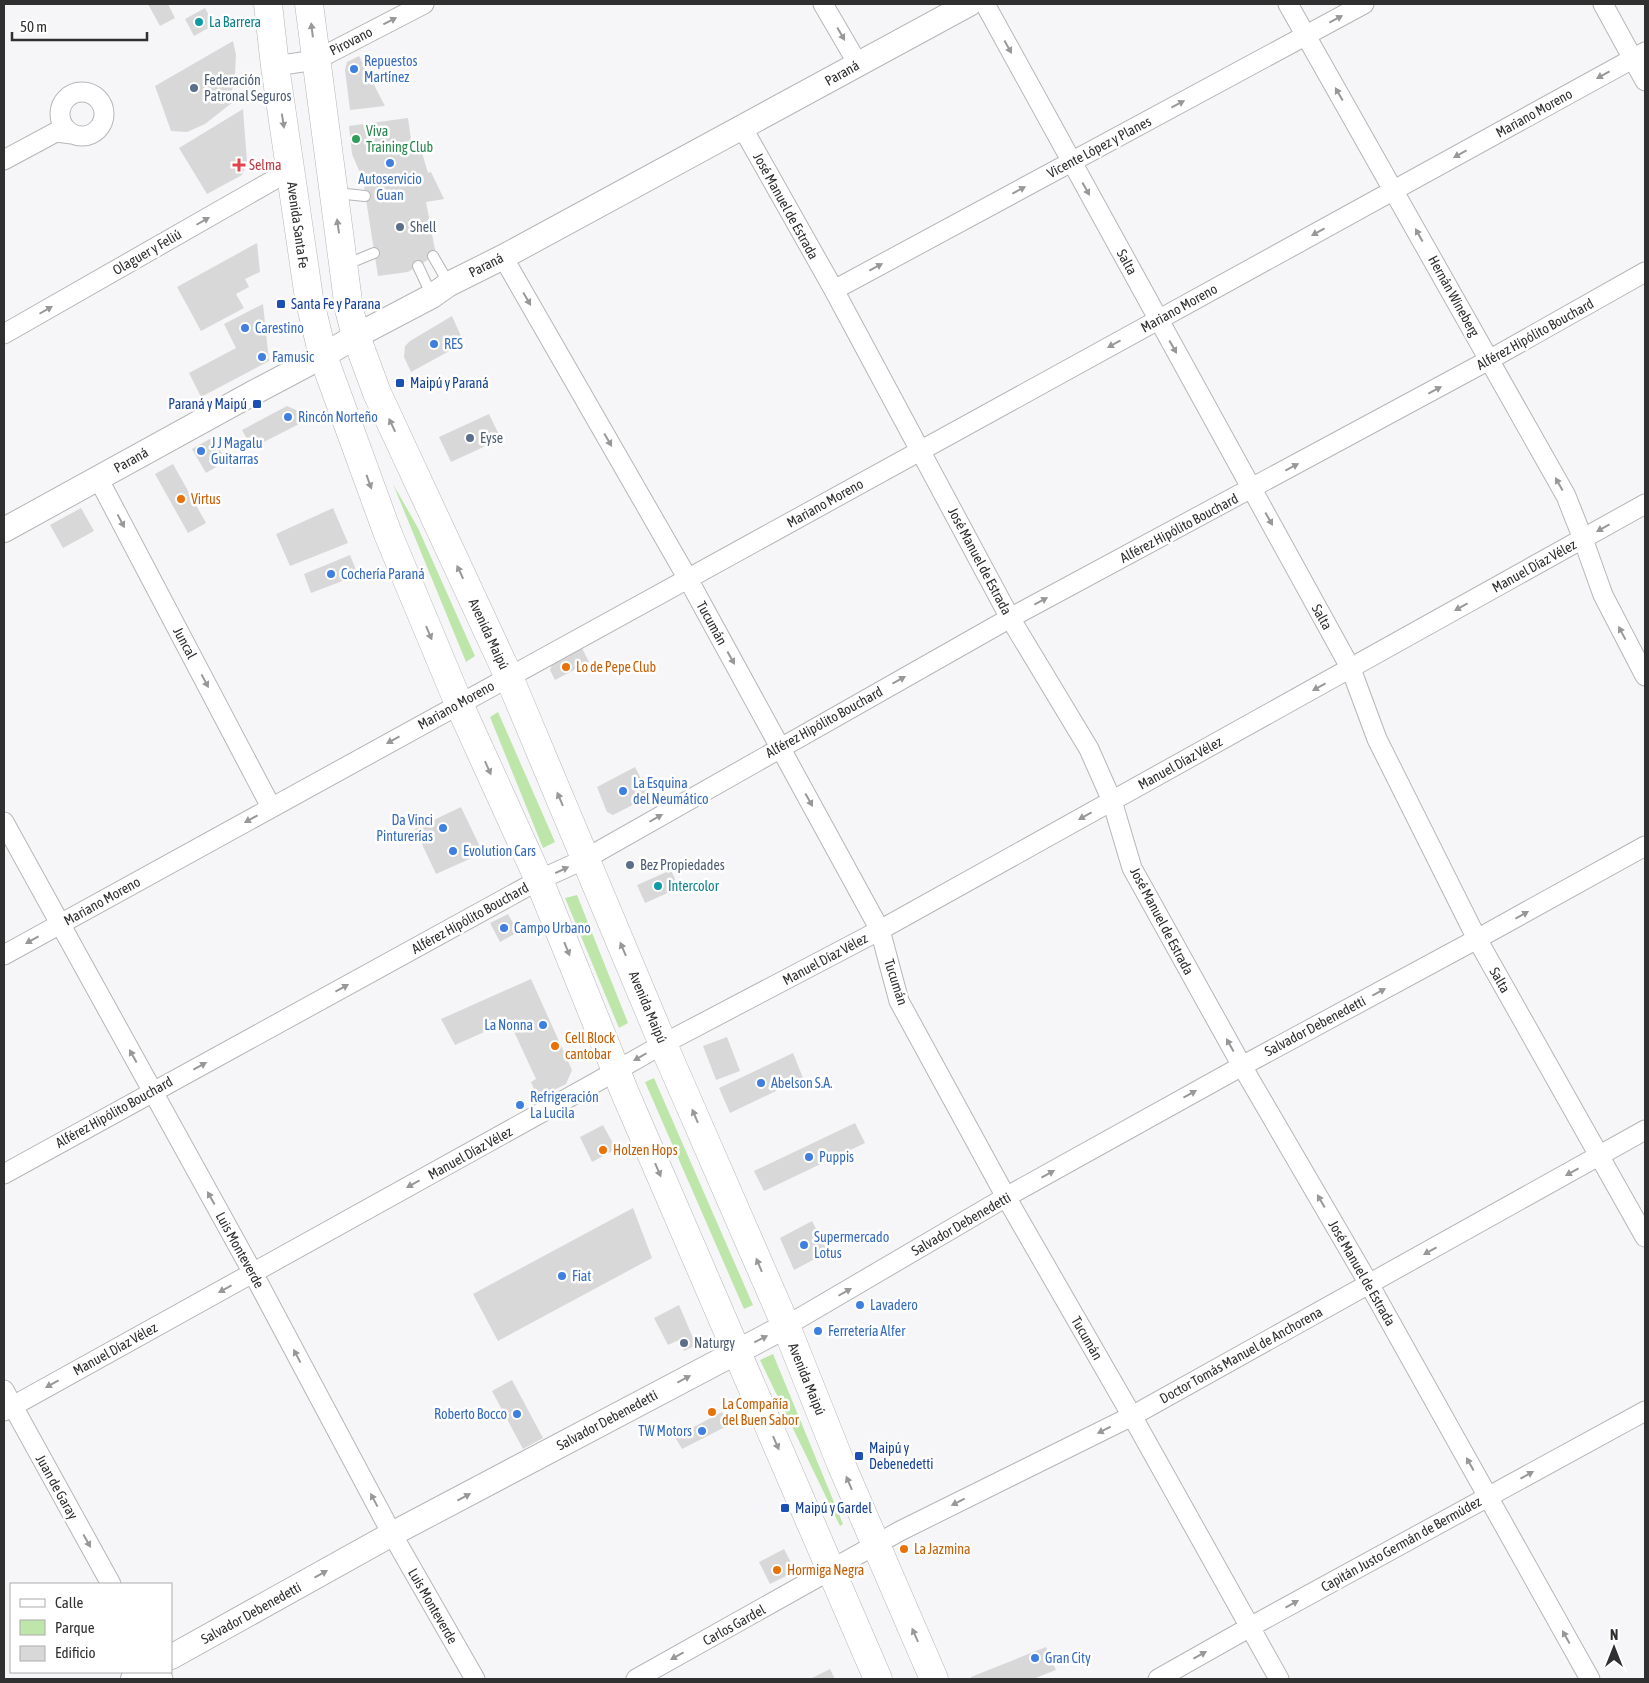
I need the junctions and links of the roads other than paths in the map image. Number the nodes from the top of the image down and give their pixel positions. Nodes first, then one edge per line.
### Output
1 (268, 4) edge
2 (309, 4) edge
3 (424, 4) edge
4 (823, 4) edge
5 (969, 4) edge
6 (985, 4) edge
7 (1288, 4) edge
8 (1364, 4) edge
9 (1603, 4) edge
10 (1306, 35) junction
11 (1639, 55) edge
12 (316, 60) junction
13 (858, 64) junction
14 (275, 66) junction
15 (1645, 81) edge
16 (742, 127) junction
17 (63, 128) dead end
18 (4, 160) edge
19 (1071, 162) junction
20 (291, 170) junction
21 (1394, 190) junction
22 (333, 193) junction
23 (365, 196) dead end
24 (374, 253) dead end
25 (434, 256) dead end
26 (502, 257) junction
27 (344, 265) junction
28 (418, 266) dead end
29 (1645, 272) edge
30 (440, 290) junction
31 (834, 290) junction
32 (1158, 320) junction
33 (4, 334) edge
34 (356, 336) junction
35 (323, 356) junction
36 (1489, 360) junction
37 (920, 451) junction
38 (98, 478) junction
39 (1252, 489) junction
40 (1645, 504) edge
41 (4, 530) edge
42 (1583, 539) junction
43 (688, 579) junction
44 (1010, 618) junction
45 (1351, 669) junction
46 (1645, 676) edge
47 (509, 677) junction
48 (459, 704) junction
49 (780, 747) junction
50 (1112, 801) junction
51 (271, 808) junction
52 (4, 822) edge
53 (1645, 846) edge
54 (585, 859) junction
55 (539, 880) junction
56 (60, 924) junction
57 (880, 930) junction
58 (1477, 939) junction
59 (4, 955) edge
60 (663, 1044) junction
61 (1242, 1066) junction
62 (616, 1071) junction
63 (152, 1091) junction
64 (1645, 1130) edge
65 (1601, 1156) junction
66 (4, 1174) edge
67 (1006, 1198) junction
68 (1645, 1237) edge
69 (253, 1273) junction
70 (1369, 1284) junction
71 (786, 1326) junction
72 (736, 1352) junction
73 (7, 1402) edge
74 (1645, 1411) edge
75 (1132, 1416) junction
76 (1488, 1497) junction
77 (392, 1534) junction
78 (876, 1546) junction
79 (832, 1570) junction
80 (110, 1583) edge
81 (1250, 1627) junction
82 (172, 1657) edge
83 (144, 1673) edge
84 (133, 1679) edge
85 (475, 1679) edge
86 (636, 1679) edge
87 (878, 1679) edge
88 (934, 1679) edge
89 (1158, 1679) edge
90 (1278, 1679) edge
91 (1590, 1679) edge

1 - 14 main road, Avenida Santa Fe
12 -> 2 main road
12 -> 3 street, Pirovano
4 -> 13 street
5 - 13 street, Paraná
6 -> 19 street, Salta
7 - 10 street, Hernán Wineberg
10 -> 8 street, Vicente López y Planes
9 - 11 street
19 -> 10 street, Vicente López y Planes
21 -> 10 street, Hernán Wineberg
11 - 15 street
11 -> 21 street, Mariano Moreno
12 - 14 street, Pirovano
12 - 22 main road
13 - 16 street, Paraná
14 -> 20 main road, Avenida Santa Fe
16 - 26 street, Paraná
16 - 31 street, José Manuel de Estrada
17 - 18 street
31 -> 19 street, Vicente López y Planes
19 -> 32 street, Salta
33 -> 20 street, Olaguer y Feliú
20 - 35 main road, Avenida Santa Fe
21 -> 32 street, Mariano Moreno
36 -> 21 street, Hernán Wineberg
22 - 23 lane
27 -> 22 main road
24 - 27 lane
25 - 30 lane
26 - 30 street, Paraná
26 -> 43 street, Tucumán
27 - 34 main road
28 - 30 lane
29 - 36 street, Alférez Hipólito Bouchard
30 - 34 street, Paraná
31 - 37 street, José Manuel de Estrada
32 -> 37 street, Mariano Moreno
32 -> 39 street, Salta
34 - 35 street, Paraná
47 -> 34 main road, Avenida Maipú
35 - 38 street, Paraná
35 -> 48 main road
39 -> 36 street, Alférez Hipólito Bouchard
42 -> 36 street, Hernán Wineberg
37 - 43 street, Mariano Moreno
37 - 44 street, José Manuel de Estrada
38 - 41 street, Paraná
38 -> 51 street, Juncal
44 -> 39 street, Alférez Hipólito Bouchard
39 -> 45 street, Salta
40 -> 42 street, Manuel Díaz Vélez
42 -> 45 street, Manuel Díaz Vélez
46 -> 42 street, Hernán Wineberg
43 - 47 street, Mariano Moreno
43 -> 49 street, Tucumán
49 -> 44 street, Alférez Hipólito Bouchard
44 - 50 street, José Manuel de Estrada
45 -> 50 street, Manuel Díaz Vélez
45 - 58 street, Salta
47 - 48 street, Mariano Moreno
54 -> 47 main road, Avenida Maipú
48 -> 51 street, Mariano Moreno
48 -> 55 main road
54 -> 49 street, Alférez Hipólito Bouchard
49 -> 57 street, Tucumán
50 -> 57 street, Manuel Díaz Vélez
61 -> 50 street, José Manuel de Estrada
51 -> 56 street, Mariano Moreno
52 - 56 street, Luis Monteverde
58 -> 53 street, Salvador Debenedetti
55 -> 54 street, Alférez Hipólito Bouchard
60 -> 54 main road, Avenida Maipú
55 -> 62 main road
63 -> 55 street, Alférez Hipólito Bouchard
56 -> 59 street, Mariano Moreno
63 -> 56 street, Luis Monteverde
57 - 60 street, Manuel Díaz Vélez
57 - 67 street, Tucumán
61 -> 58 street, Salvador Debenedetti
58 - 65 street, Salta
60 -> 62 street, Manuel Díaz Vélez
71 -> 60 main road, Avenida Maipú
67 -> 61 street, Salvador Debenedetti
70 -> 61 street, José Manuel de Estrada
62 -> 69 street, Manuel Díaz Vélez
62 -> 72 main road
63 - 66 street, Alférez Hipólito Bouchard
69 -> 63 street, Luis Monteverde
64 - 65 street, Doctor Tomás Manuel de Anchorena
65 - 68 street, Salta
65 -> 70 street, Doctor Tomás Manuel de Anchorena
71 -> 67 street, Salvador Debenedetti
67 - 75 street, Tucumán
69 -> 73 street, Manuel Díaz Vélez
77 -> 69 street, Luis Monteverde
70 - 75 street, Doctor Tomás Manuel de Anchorena
76 -> 70 street, José Manuel de Estrada
72 -> 71 street, Salvador Debenedetti
78 -> 71 main road, Avenida Maipú
77 -> 72 street, Salvador Debenedetti
72 -> 79 main road
73 -> 80 street, Juan de Garay
76 -> 74 street, Capitán Justo Germán de Bermúdez
75 -> 78 street, Doctor Tomás Manuel de Anchorena
75 - 81 street, Tucumán
81 -> 76 street, Capitán Justo Germán de Bermúdez
91 -> 76 street, José Manuel de Estrada
82 -> 77 street, Salvador Debenedetti
77 - 85 street, Luis Monteverde
78 - 79 street, Doctor Tomás Manuel de Anchorena
88 -> 78 main road, Avenida Maipú
79 -> 86 street, Carlos Gardel
79 - 87 main road
89 -> 81 street, Capitán Justo Germán de Bermúdez
81 - 90 street, Tucumán
83 - 84 street

